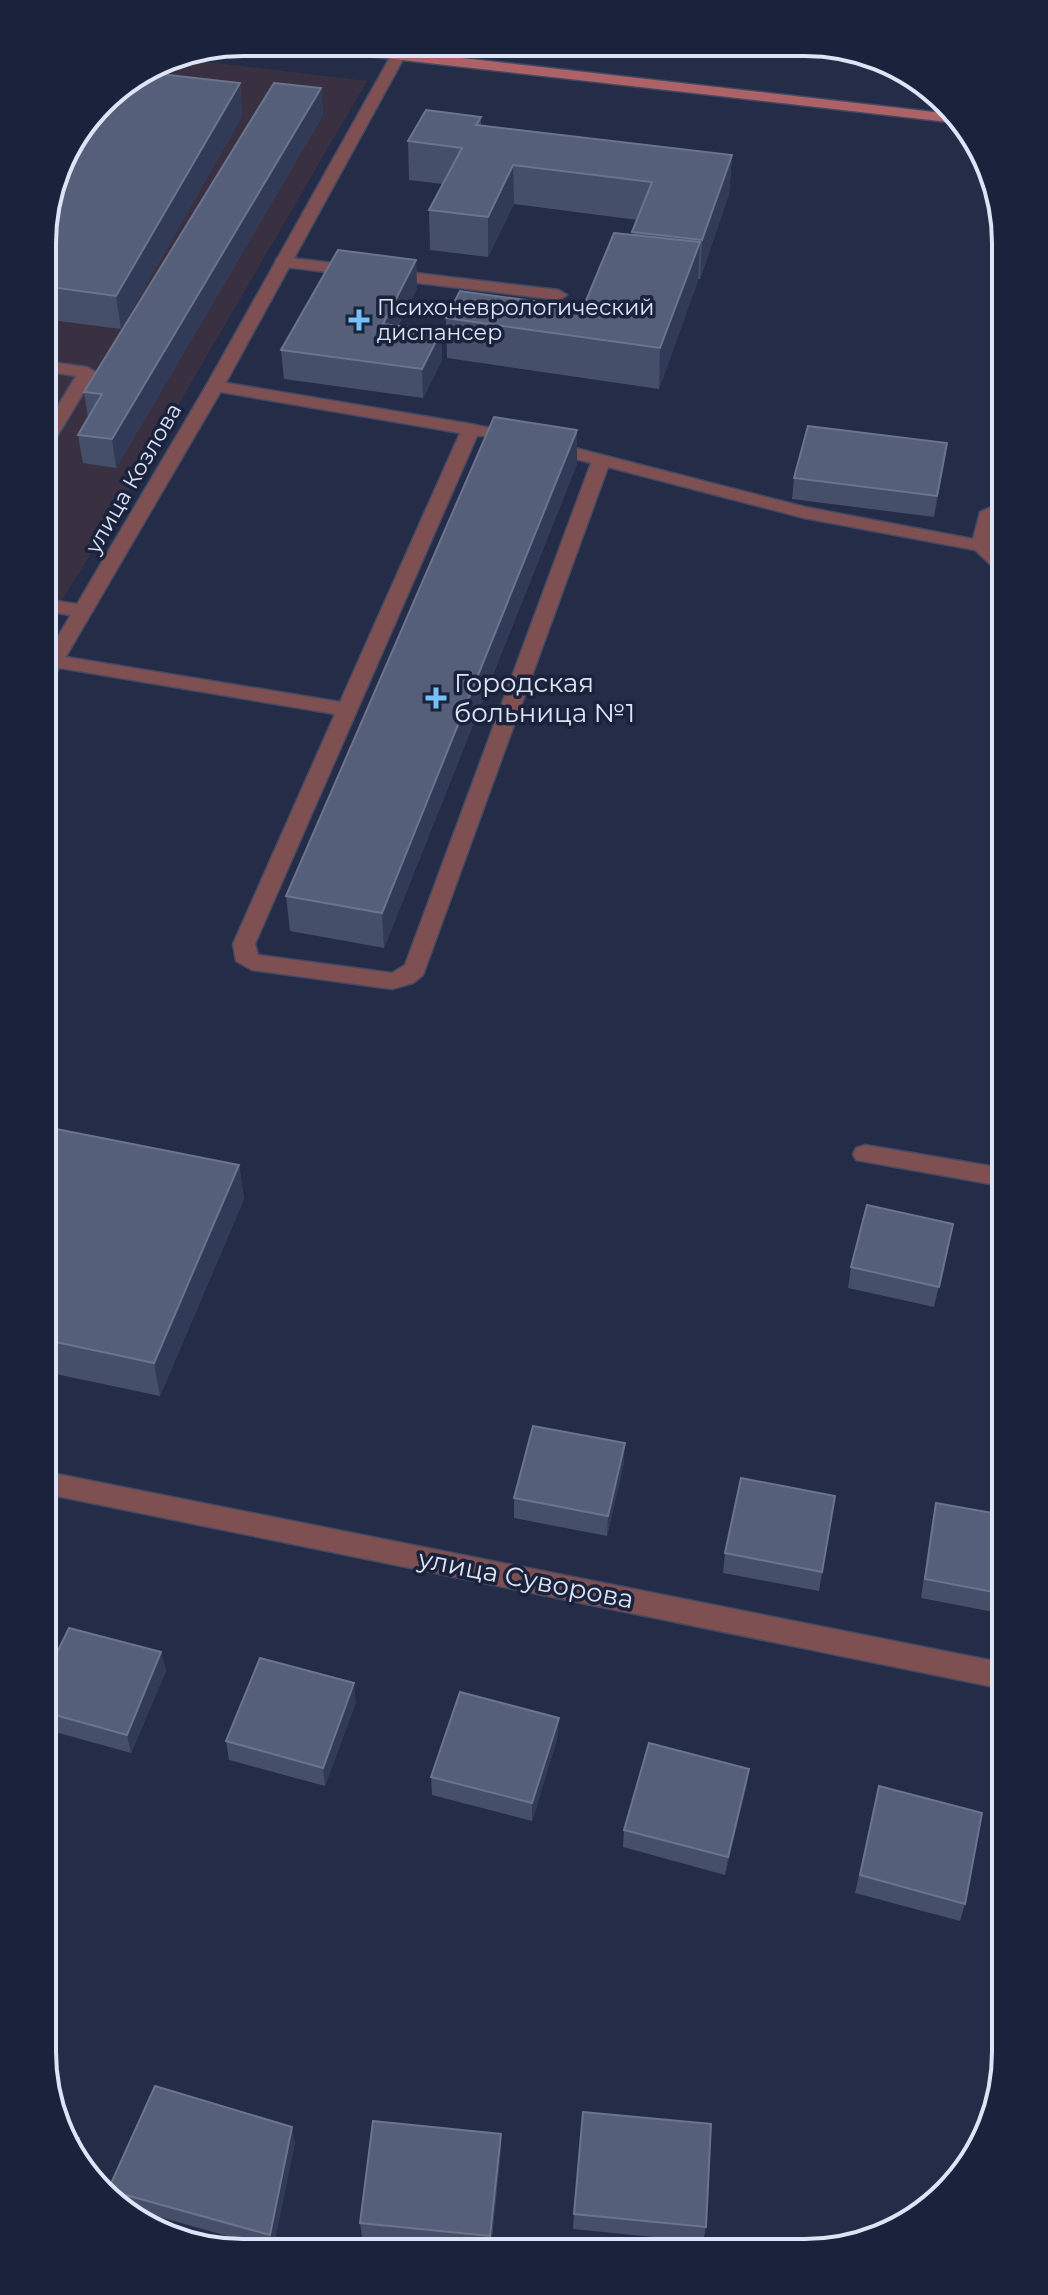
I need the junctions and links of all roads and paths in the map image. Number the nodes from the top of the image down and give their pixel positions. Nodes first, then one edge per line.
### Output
1 (397, 56) edge
2 (456, 56) edge
3 (943, 117) edge
4 (283, 262) junction
5 (559, 295) dead end
6 (56, 368) edge
7 (215, 386) junction
8 (56, 423) edge
9 (471, 429) junction
10 (497, 434) edge
11 (536, 443) edge
12 (601, 460) junction
13 (992, 523) edge
14 (981, 546) junction
15 (992, 556) edge
16 (56, 607) edge
17 (83, 611) junction
18 (56, 657) edge
19 (56, 670) edge
20 (347, 710) junction
21 (865, 1154) dead end
22 (992, 1175) edge
23 (56, 1485) edge
24 (992, 1674) edge

1 - 4 street, улица Козлова
2 - 3 street
4 - 5 street
4 - 7 street, улица Козлова
6 - 8 street
7 - 9 street
7 - 17 street, улица Козлова
9 - 10 street
9 - 20 street
11 - 12 street
12 - 14 street
12 - 20 street
13 - 14 street
14 - 15 street
16 - 17 street
17 - 18 street, улица Козлова
19 - 20 street
21 - 22 street
23 - 24 street, улица Суворова

